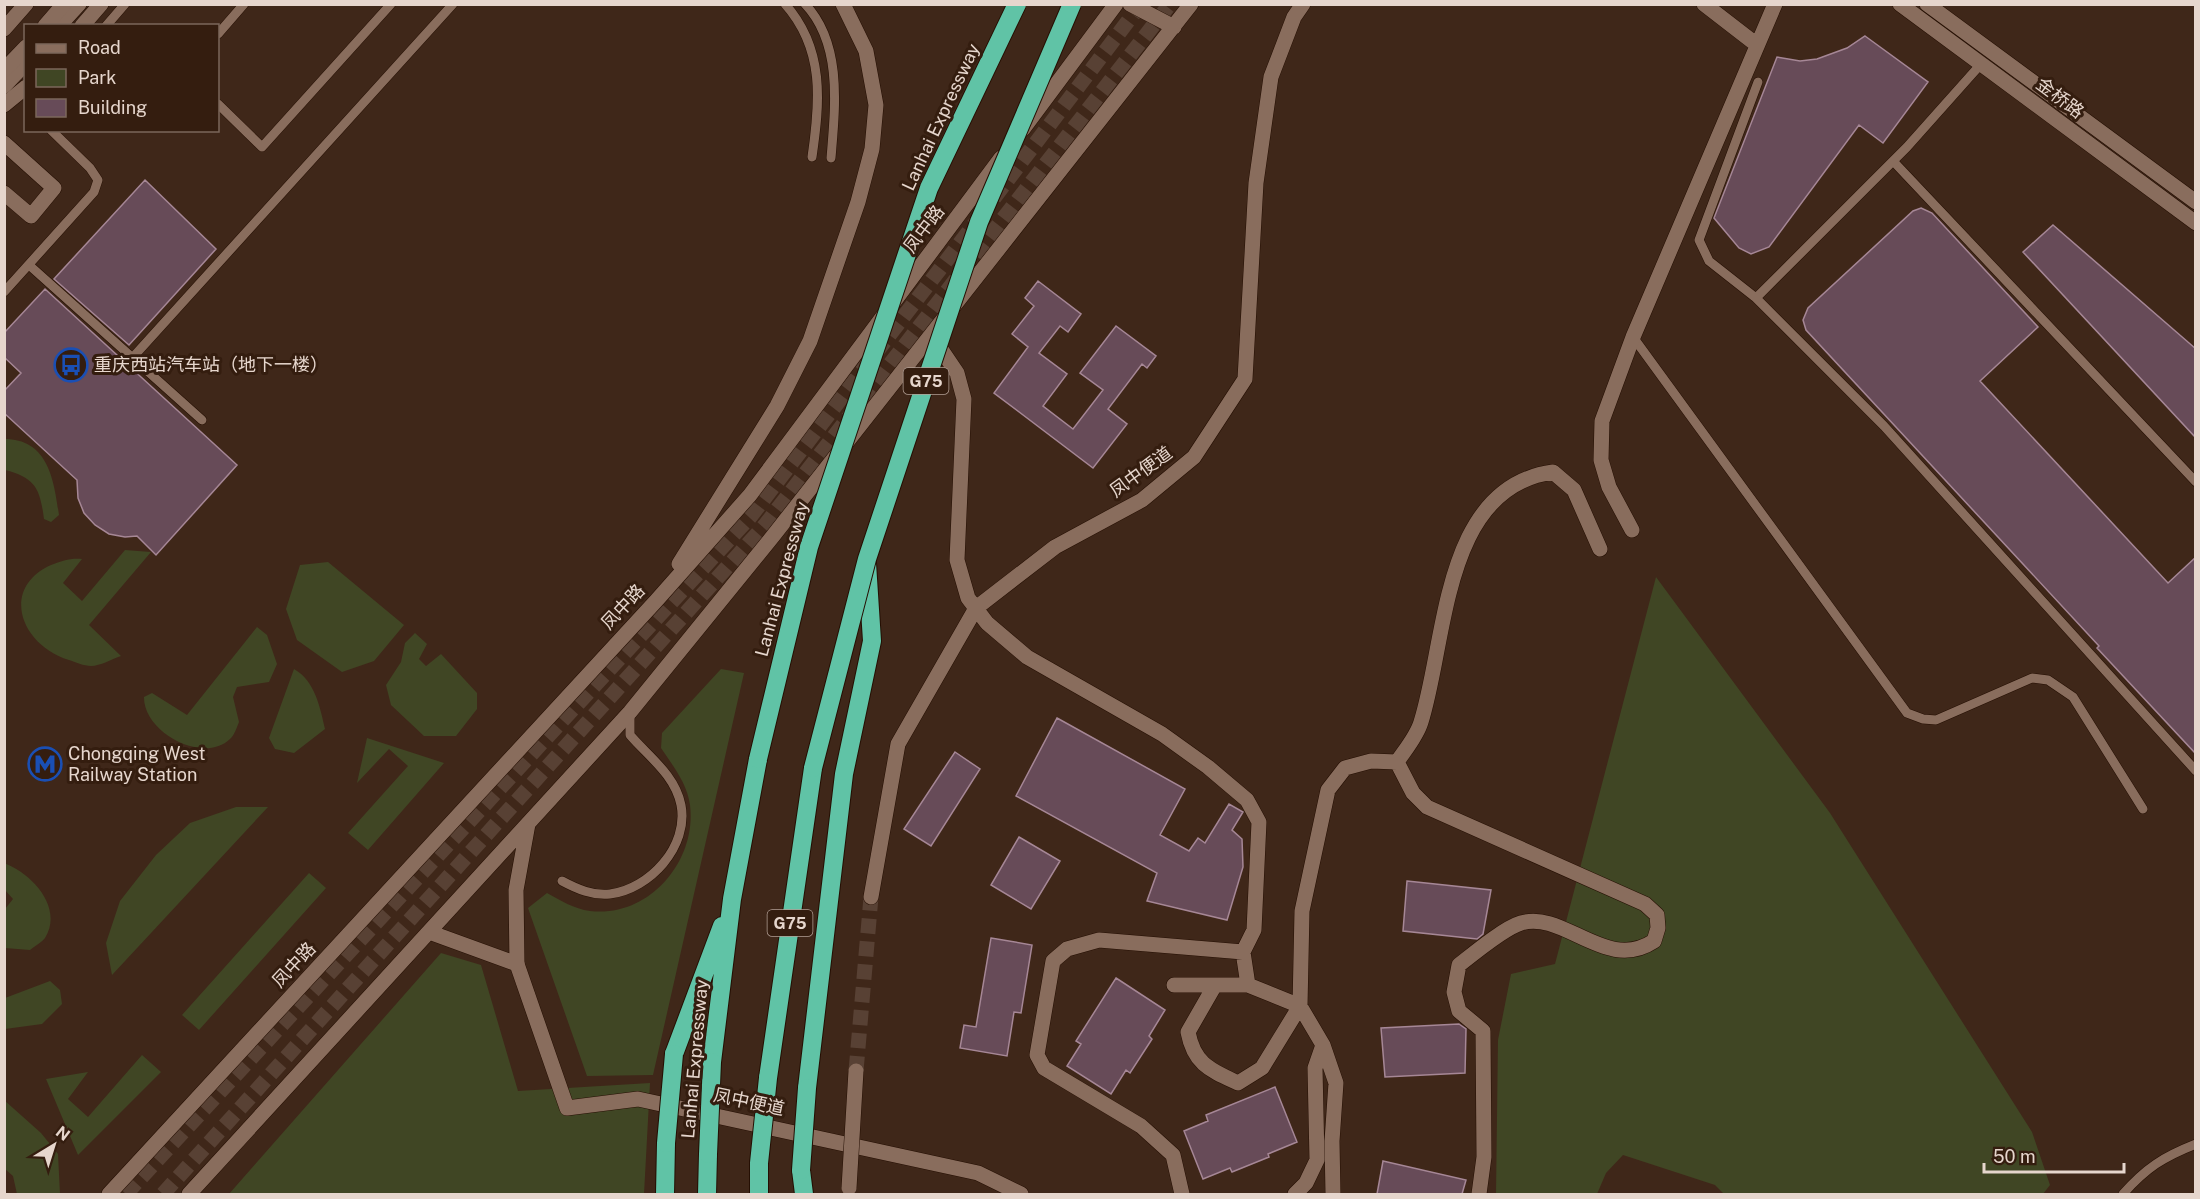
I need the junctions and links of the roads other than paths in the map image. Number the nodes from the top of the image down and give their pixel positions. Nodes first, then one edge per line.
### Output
1 (26, 4) edge
2 (64, 4) edge
3 (79, 4) edge
4 (101, 4) edge
5 (125, 4) edge
6 (244, 4) edge
7 (391, 4) edge
8 (453, 4) edge
9 (785, 4) edge
10 (805, 4) edge
11 (843, 4) edge
12 (1017, 4) edge
13 (1072, 4) edge
14 (1116, 4) edge
15 (1130, 4) edge
16 (1191, 4) edge
17 (1303, 4) edge
18 (1704, 4) edge
19 (1775, 4) edge
20 (1900, 4) edge
21 (1928, 4) edge
22 (47, 24) edge
23 (62, 24) edge
24 (84, 24) edge
25 (108, 24) edge
26 (1174, 27) junction
27 (4, 29) edge
28 (219, 33) edge
29 (1757, 45) junction
30 (24, 49) edge
31 (1982, 64) junction
32 (24, 65) edge
33 (4, 70) edge
34 (1758, 82) dead end
35 (4, 86) edge
36 (24, 89) edge
37 (4, 105) edge
38 (219, 105) edge
39 (53, 132) edge
40 (4, 143) edge
41 (812, 157) dead end
42 (831, 158) dead end
43 (1893, 161) junction
44 (4, 194) edge
45 (2196, 202) edge
46 (2196, 223) edge
47 (29, 265) junction
48 (4, 292) edge
49 (1756, 298) junction
50 (931, 335) junction
51 (1634, 337) junction
52 (134, 356) junction
53 (202, 420) dead end
54 (2196, 482) edge
55 (1632, 530) dead end
56 (1600, 549) dead end
57 (867, 558) junction
58 (656, 601) junction
59 (975, 608) junction
60 (630, 712) junction
61 (1397, 762) junction
62 (2196, 771) edge
63 (2144, 809) dead end
64 (528, 824) junction
65 (562, 881) dead end
66 (871, 897) tunnel mouth
67 (732, 899) junction
68 (429, 932) junction
69 (1243, 951) junction
70 (517, 964) junction
71 (1174, 985) dead end
72 (1215, 985) junction
73 (1248, 985) junction
74 (1300, 1006) junction
75 (1323, 1044) junction
76 (856, 1071) tunnel mouth
77 (2196, 1144) edge
78 (849, 1191) edge
79 (109, 1194) edge
80 (189, 1194) edge
81 (665, 1194) edge
82 (707, 1194) edge
83 (759, 1194) edge
84 (802, 1194) edge
85 (1021, 1194) edge
86 (1182, 1194) edge
87 (1296, 1194) edge
88 (1333, 1194) edge
89 (1479, 1194) edge
90 (2123, 1194) edge

1 - 27 street
2 - 22 street
3 - 23 street
4 - 24 street
5 - 25 lane
6 - 28 lane
7 - 38 lane
8 - 52 lane
9 - 41 lane
10 - 42 lane
11 - 58 street
12 - 67 highway, Lanhai Expressway, bridge
13 - 57 highway, G75, bridge
14 - 58 street, 凤中路
15 - 26 street
16 - 26 street
17 - 59 street, 凤中便道
18 - 29 street
19 - 29 street
20 - 31 street, 金桥路
21 - 45 street, 金桥路
26 - 50 street
29 - 51 street
30 - 33 street
31 - 43 lane
31 - 46 street, 金桥路
32 - 35 street
34 - 49 lane
36 - 37 street
39 - 47 lane
40 - 44 street
43 - 49 lane
43 - 54 lane
47 - 48 lane
47 - 52 lane
49 - 62 lane
50 - 59 street
50 - 60 street
51 - 55 street
51 - 63 lane
52 - 53 lane
56 - 61 street
57 - 83 highway, G75, bridge
57 - 84 highway, bridge
58 - 79 street, 凤中路
59 - 66 street, 凤中便道
59 - 69 street
60 - 64 street
60 - 65 lane
61 - 74 street
61 - 89 street
64 - 68 street
64 - 70 street
67 - 81 highway, bridge
67 - 82 highway, Lanhai Expressway, bridge
68 - 70 street
68 - 80 street
69 - 73 street
69 - 86 street
70 - 85 street, 凤中便道
71 - 72 street
72 - 73 street
72 - 74 street
73 - 74 street
74 - 75 street
75 - 87 street
75 - 88 street
76 - 78 street, bridge
77 - 90 lane

